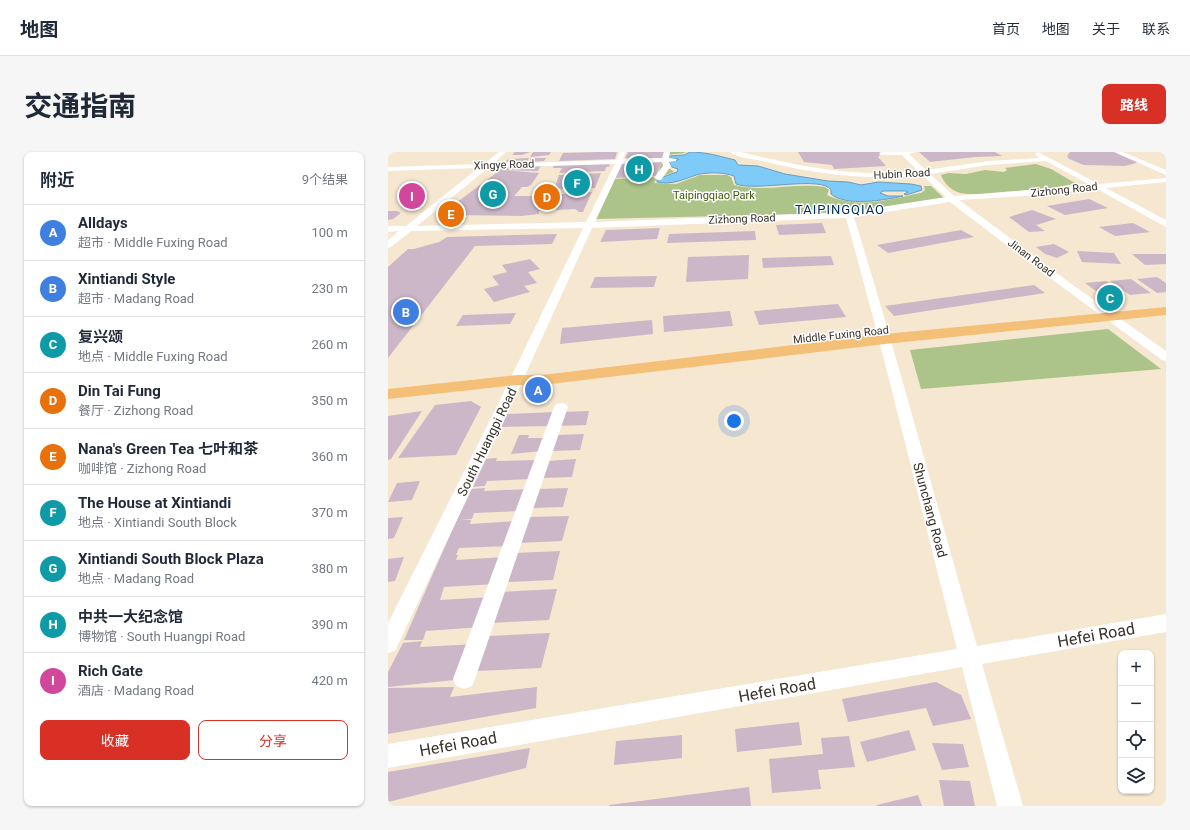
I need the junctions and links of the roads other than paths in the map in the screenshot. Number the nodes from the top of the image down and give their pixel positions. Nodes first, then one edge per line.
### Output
1 (503, 152) edge
2 (623, 152) edge
3 (667, 152) edge
4 (733, 152) edge
5 (904, 152) edge
6 (913, 152) edge
7 (1035, 152) edge
8 (1117, 152) edge
9 (882, 154) dead end
10 (774, 155) dead end
11 (548, 156) dead end
12 (759, 158) junction
13 (786, 158) dead end
14 (494, 159) junction
15 (1046, 159) junction
16 (665, 160) junction
17 (674, 160) dead end
18 (619, 161) junction
19 (486, 165) junction
20 (795, 167) junction
21 (388, 169) edge
22 (925, 173) junction
23 (1166, 173) edge
24 (658, 178) dead end
25 (1166, 180) edge
26 (1096, 187) junction
27 (608, 189) junction
28 (599, 190) dead end
29 (952, 199) junction
30 (849, 215) junction
31 (589, 224) junction
32 (1166, 224) edge
33 (388, 229) edge
34 (408, 229) junction
35 (388, 245) edge
36 (1166, 303) edge
37 (1166, 311) edge
38 (1106, 313) junction
39 (884, 335) junction
40 (1166, 357) edge
41 (517, 380) junction
42 (388, 394) edge
43 (561, 407) dead end
44 (1166, 623) edge
45 (388, 644) edge
46 (970, 657) junction
47 (464, 679) dead end
48 (388, 756) edge
49 (1010, 806) edge

1 - 14 street
2 - 18 street, South Huangpi Road
3 - 16 street
4 - 12 street, Hubin Road
5 - 6 street
5 - 9 street
5 - 22 street, Jinan Road
7 - 15 street
8 - 23 street
10 - 12 street, Hubin Road
11 - 14 street
12 - 20 street, Hubin Road
13 - 20 street
14 - 19 street
15 - 22 street, Hubin Road
15 - 26 street
16 - 17 street, Xingye Road
16 - 18 street, Xingye Road
16 - 24 street
18 - 19 street, Xingye Road
18 - 27 street, South Huangpi Road
19 - 21 street, Xingye Road
19 - 34 street
20 - 22 street, Hubin Road
22 - 29 street, Jinan Road
25 - 26 street, Zizhong Road
26 - 29 street, Zizhong Road
26 - 32 street
27 - 28 street
27 - 31 street, South Huangpi Road
29 - 30 street, Zizhong Road
29 - 38 street, Jinan Road
30 - 31 street, Zizhong Road
30 - 39 street, Shunchang Road
31 - 34 street, Zizhong Road
31 - 41 street, South Huangpi Road
33 - 34 street, Zizhong Road
34 - 35 street
36 - 38 main road, Middle Fuxing Road
37 - 38 main road, Middle Fuxing Road
38 - 39 main road, Middle Fuxing Road
38 - 40 street, Jinan Road
39 - 41 main road, Middle Fuxing Road
39 - 46 street, Shunchang Road
41 - 42 main road, Middle Fuxing Road
41 - 45 street, South Huangpi Road
43 - 47 street
44 - 46 street, Hefei Road
46 - 48 street, Hefei Road
46 - 49 street, Shunchang Road

